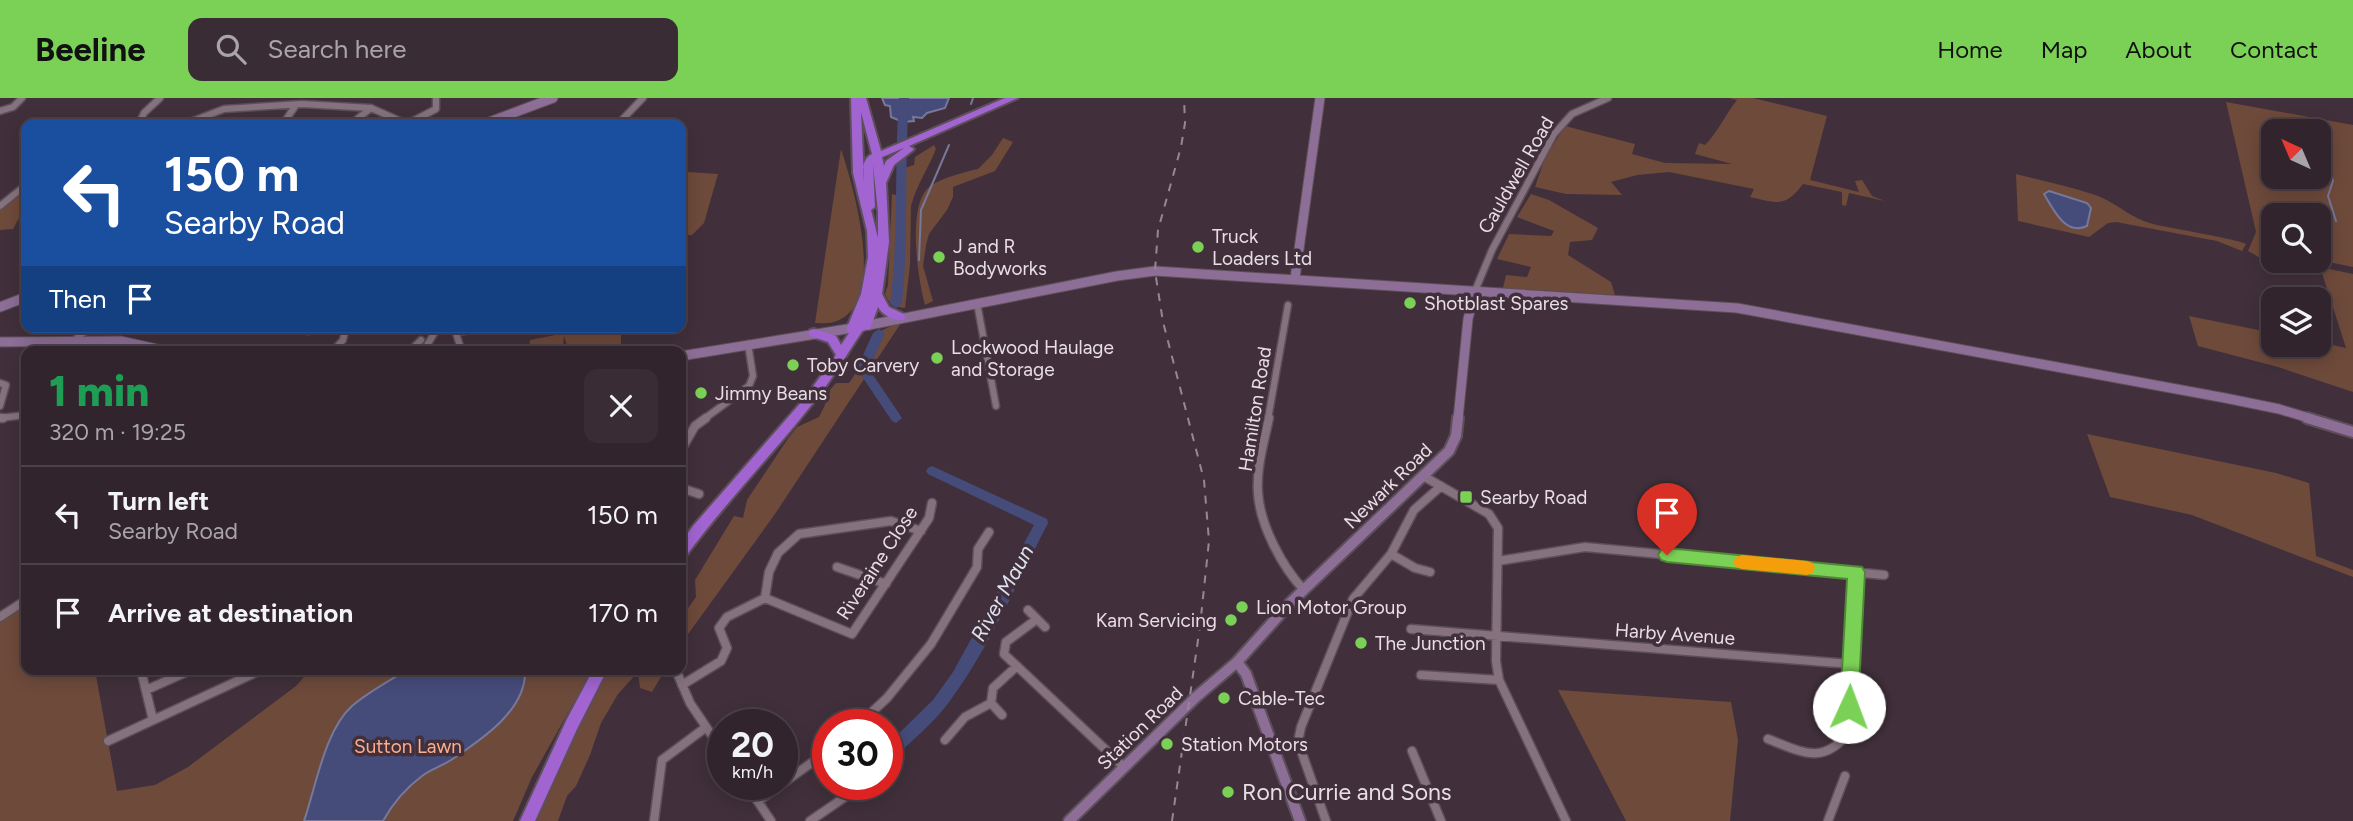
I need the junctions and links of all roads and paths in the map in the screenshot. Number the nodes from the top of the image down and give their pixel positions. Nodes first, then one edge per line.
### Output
1 (22, 98) edge
2 (160, 98) edge
3 (231, 98) edge
4 (290, 98) edge
5 (353, 98) edge
6 (436, 98) edge
7 (553, 98) edge
8 (643, 98) edge
9 (858, 98) edge
10 (1013, 98) edge
11 (1026, 98) edge
12 (1320, 98) edge
13 (1608, 98) edge
14 (542, 100) edge
15 (286, 105) junction
16 (296, 105) junction
17 (351, 106) junction
18 (370, 108) junction
19 (224, 109) junction
20 (0, 111) edge
21 (141, 119) edge
22 (198, 119) edge
23 (286, 119) edge
24 (357, 119) edge
25 (397, 119) edge
26 (417, 119) edge
27 (496, 119) edge
28 (623, 119) edge
29 (946, 130) junction
30 (873, 139) junction
31 (894, 152) junction
32 (858, 153) junction
33 (874, 160) junction
34 (881, 186) junction
35 (21, 189) edge
36 (0, 206) edge
37 (869, 221) junction
38 (1295, 278) junction
39 (1475, 291) junction
40 (877, 295) junction
41 (21, 299) edge
42 (976, 303) junction
43 (1288, 305) dead end
44 (0, 307) edge
45 (896, 318) junction
46 (860, 324) junction
47 (83, 333) edge
48 (814, 333) junction
49 (421, 340) dead end
50 (73, 341) junction
51 (92, 341) junction
52 (0, 342) edge
53 (748, 344) junction
54 (89, 346) edge
55 (144, 346) edge
56 (415, 346) edge
57 (686, 355) edge
58 (842, 356) junction
59 (0, 383) edge
60 (0, 406) edge
61 (996, 406) dead end
62 (21, 416) edge
63 (0, 418) edge
64 (2353, 432) edge
65 (686, 441) edge
66 (1425, 477) junction
67 (1441, 486) junction
68 (686, 490) edge
69 (699, 494) dead end
70 (932, 503) dead end
71 (922, 531) junction
72 (989, 537) dead end
73 (686, 546) edge
74 (1391, 554) junction
75 (1498, 561) junction
76 (837, 567) dead end
77 (1430, 572) dead end
78 (1856, 572) junction
79 (1884, 575) dead end
80 (886, 584) junction
81 (1304, 590) junction
82 (765, 598) junction
83 (21, 603) edge
84 (1028, 610) dead end
85 (0, 617) edge
86 (1037, 619) junction
87 (1045, 627) dead end
88 (1410, 629) dead end
89 (1497, 636) junction
90 (1237, 662) junction
91 (1850, 664) junction
92 (1017, 666) junction
93 (142, 675) edge
94 (180, 675) edge
95 (250, 675) edge
96 (597, 675) edge
97 (678, 675) dead end
98 (1421, 675) dead end
99 (1499, 680) junction
100 (682, 685) junction
101 (146, 690) junction
102 (991, 703) junction
103 (875, 709) edge
104 (1002, 715) dead end
105 (153, 720) junction
106 (705, 728) junction
107 (707, 731) edge
108 (1768, 739) dead end
109 (108, 740) dead end
110 (945, 740) dead end
111 (1412, 751) dead end
112 (812, 762) edge
113 (1124, 767) junction
114 (1845, 776) dead end
115 (841, 800) edge
116 (758, 801) joint
117 (527, 821) edge
118 (654, 821) edge
119 (771, 821) edge
120 (810, 821) edge
121 (1069, 821) edge
122 (1300, 821) edge
123 (1326, 821) edge
124 (1441, 821) edge
125 (1566, 821) edge
126 (1828, 821) edge

1 - 20 street
2 - 21 street
3 - 19 street
4 - 15 street
5 - 17 street
6 - 26 street
7 - 14 main road
8 - 28 street
9 - 30 highway
9 - 32 highway
10 - 29 highway
11 - 29 highway
12 - 38 main road
13 - 39 street, Cauldwell Road
14 - 27 main road
15 - 16 street
15 - 19 street
16 - 17 street
16 - 23 street
17 - 18 street
18 - 24 street
18 - 25 street
19 - 22 street
29 - 31 highway
29 - 31 highway
30 - 31 highway
30 - 33 highway
31 - 33 highway
31 - 34 highway
32 - 33 highway
32 - 37 highway
33 - 34 highway
33 - 37 highway
34 - 40 highway
35 - 36 street
37 - 46 highway
38 - 39 main road
38 - 42 main road
39 - 64 main road
39 - 66 main road, Newark Road
40 - 45 highway
40 - 46 highway
41 - 44 main road
42 - 45 main road
42 - 61 street
43 - 81 street, Hamilton Road
45 - 46 main road
46 - 48 main road
46 - 58 highway
47 - 50 street
48 - 53 main road
48 - 58 highway
49 - 56 street
50 - 51 main road
50 - 52 main road
51 - 54 street
51 - 55 main road
53 - 57 main road
53 - 65 street
58 - 73 highway
59 - 60 street
62 - 63 street
66 - 67 street
66 - 81 main road, Newark Road
67 - 74 street, Newark Road
67 - 75 street
68 - 69 street
70 - 71 street, Riveraine Close
71 - 80 street, Riveraine Close
71 - 82 street
72 - 103 street
74 - 77 street
74 - 123 street, Newark Road
75 - 78 street
75 - 89 street
76 - 80 street
78 - 79 street
78 - 91 street
80 - 82 street, Riveraine Close
81 - 90 main road, Newark Road
82 - 100 street
83 - 85 street
84 - 86 street
86 - 87 street
86 - 92 street
88 - 89 street, Harby Avenue
89 - 91 street, Harby Avenue
89 - 99 street
90 - 113 main road, Station Road
90 - 122 main road
91 - 108 street
92 - 102 street
92 - 113 street
93 - 101 street
94 - 101 street
95 - 105 street
96 - 117 highway
97 - 100 street
98 - 99 street
99 - 125 street
100 - 106 street
101 - 105 street
102 - 104 street
102 - 110 street
105 - 109 street
106 - 107 street
106 - 118 street
111 - 124 street
112 - 116 street
113 - 121 main road, Station Road
114 - 126 street
115 - 120 street
116 - 119 street

